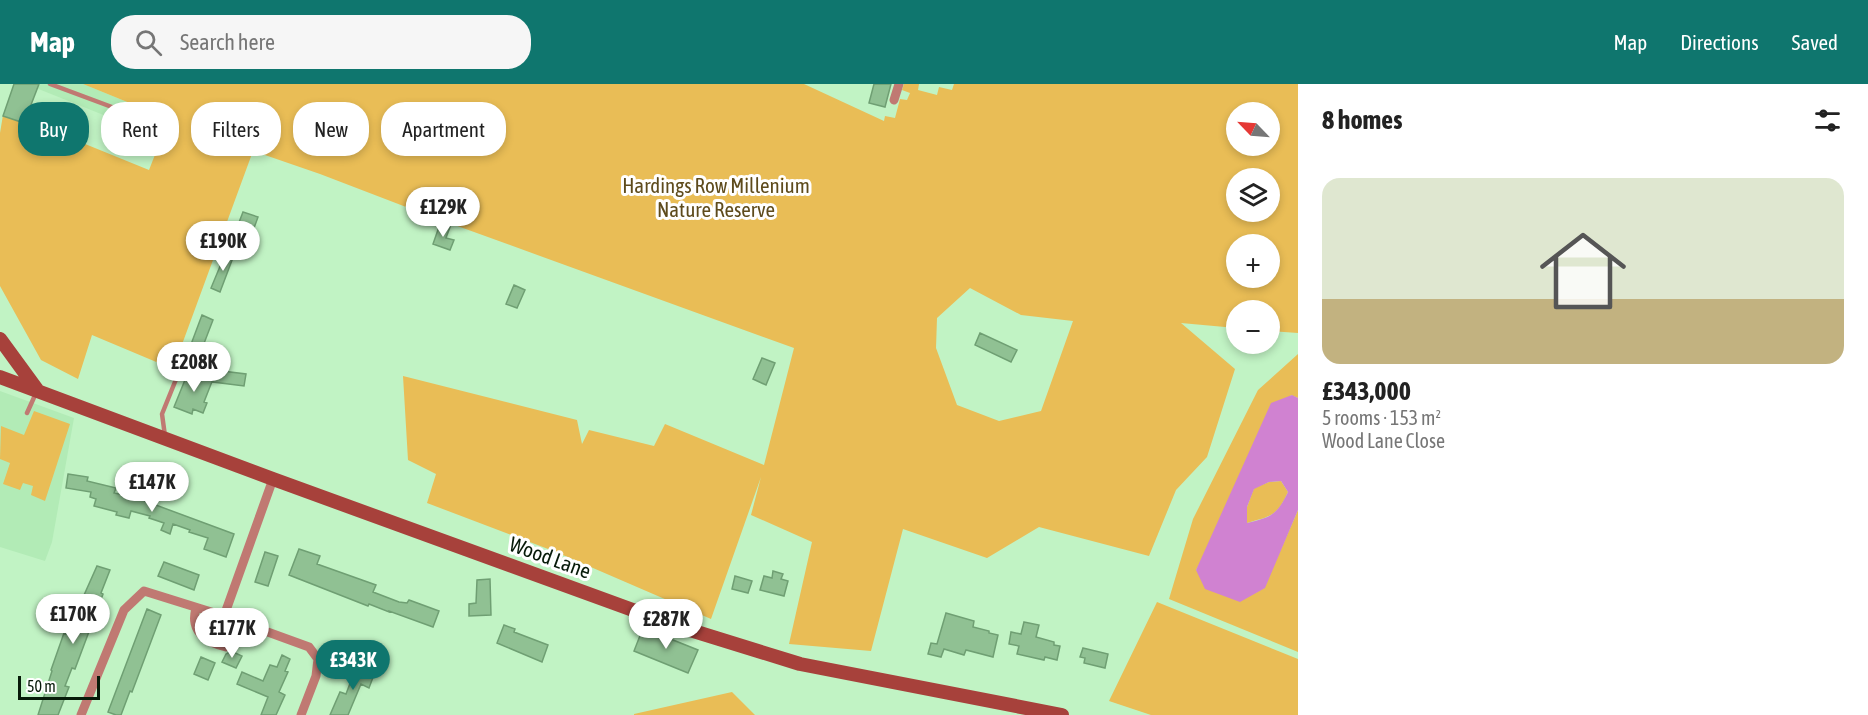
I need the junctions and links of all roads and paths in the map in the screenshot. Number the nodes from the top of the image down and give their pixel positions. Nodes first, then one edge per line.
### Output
1 (50, 84) edge
2 (899, 84) edge
3 (894, 100) dead end
4 (101, 103) edge
5 (0, 339) edge
6 (181, 367) dead end
7 (0, 377) edge
8 (38, 391) junction
9 (27, 413) dead end
10 (165, 439) junction
11 (273, 479) junction
12 (196, 608) junction
13 (224, 616) junction
14 (247, 625) junction
15 (81, 715) edge
16 (301, 715) edge
17 (1062, 715) edge

1 - 4 lane
2 - 3 street
5 - 8 street
6 - 10 lane
7 - 8 street, Wood Lane
8 - 9 lane
8 - 10 street, Wood Lane
10 - 11 street, Wood Lane
11 - 13 street
11 - 17 street, Wood Lane
12 - 13 street
12 - 14 street
12 - 15 street
13 - 14 street
14 - 16 street

